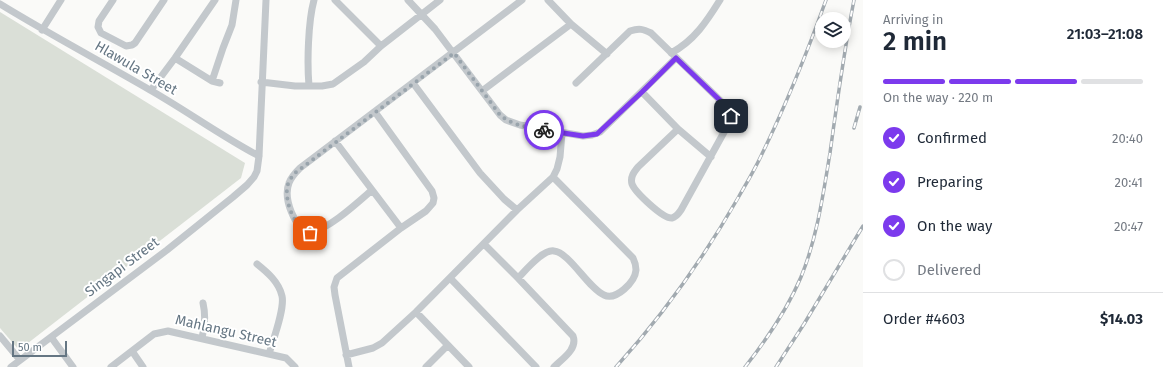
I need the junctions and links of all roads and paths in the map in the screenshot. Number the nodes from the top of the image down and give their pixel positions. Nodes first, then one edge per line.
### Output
1 (60, 0) edge
2 (113, 0) edge
3 (164, 0) edge
4 (215, 0) edge
5 (236, 0) edge
6 (266, 0) edge
7 (314, 0) edge
8 (335, 0) edge
9 (408, 0) edge
10 (440, 0) edge
11 (522, 0) edge
12 (548, 0) edge
13 (720, 0) edge
14 (0, 4) edge
15 (422, 14) junction
16 (571, 24) junction
17 (42, 30) junction
18 (381, 46) junction
19 (454, 53) junction
20 (607, 54) junction
21 (674, 56) junction
22 (175, 58) junction
23 (212, 81) junction
24 (262, 82) junction
25 (220, 83) dead end
26 (413, 83) junction
27 (576, 83) dead end
28 (309, 86) junction
29 (151, 90) junction
30 (482, 91) junction
31 (642, 92) junction
32 (375, 112) junction
33 (678, 129) junction
34 (562, 133) junction
35 (335, 141) junction
36 (259, 156) junction
37 (711, 157) junction
38 (553, 177) junction
39 (372, 190) junction
40 (517, 210) junction
41 (401, 228) junction
42 (484, 244) junction
43 (257, 264) dead end
44 (450, 278) junction
45 (518, 278) junction
46 (203, 303) dead end
47 (416, 312) junction
48 (0, 336) edge
49 (51, 337) junction
50 (202, 338) junction
51 (447, 346) junction
52 (132, 351) junction
53 (269, 354) junction
54 (346, 355) junction
55 (20, 360) junction
56 (11, 367) edge
57 (73, 367) edge
58 (111, 367) edge
59 (143, 367) edge
60 (295, 367) edge
61 (349, 367) edge
62 (426, 367) edge
63 (469, 367) edge
64 (536, 367) edge
65 (554, 367) edge

1 - 17 street
2 - 3 street
4 - 22 street
5 - 23 street
6 - 24 street, Singapi Street
7 - 28 street
8 - 18 street
9 - 15 street
10 - 15 street
11 - 19 street
12 - 16 street
13 - 21 street
14 - 17 street, Hlawula Street
15 - 18 street
15 - 19 street
16 - 20 street
16 - 30 street
17 - 29 street, Hlawula Street
18 - 28 street
19 - 26 street
19 - 30 street
20 - 21 street
20 - 27 street
21 - 31 street
21 - 37 street
22 - 23 street
22 - 29 street
23 - 25 street
24 - 28 street
24 - 36 street, Singapi Street
26 - 32 street
26 - 40 street
29 - 36 street, Hlawula Street
30 - 34 street
31 - 33 street
31 - 34 street
32 - 35 street
32 - 41 street
33 - 37 street
33 - 37 street
34 - 38 street
35 - 39 street
35 - 39 street
36 - 49 street, Singapi Street
38 - 40 street
38 - 45 street
39 - 41 street
40 - 42 street
41 - 54 street
42 - 44 street
42 - 45 street
43 - 53 street
44 - 47 street
44 - 64 street
45 - 65 street
46 - 50 street
47 - 51 street
47 - 54 street
48 - 55 street
49 - 55 street, Singapi Street
49 - 57 street
50 - 52 street, Mahlangu Street
50 - 53 street, Mahlangu Street
51 - 62 street
51 - 63 street
52 - 58 street, Mahlangu Street
52 - 59 street
53 - 60 street, Mahlangu Street
54 - 61 street
55 - 56 street, Singapi Street

